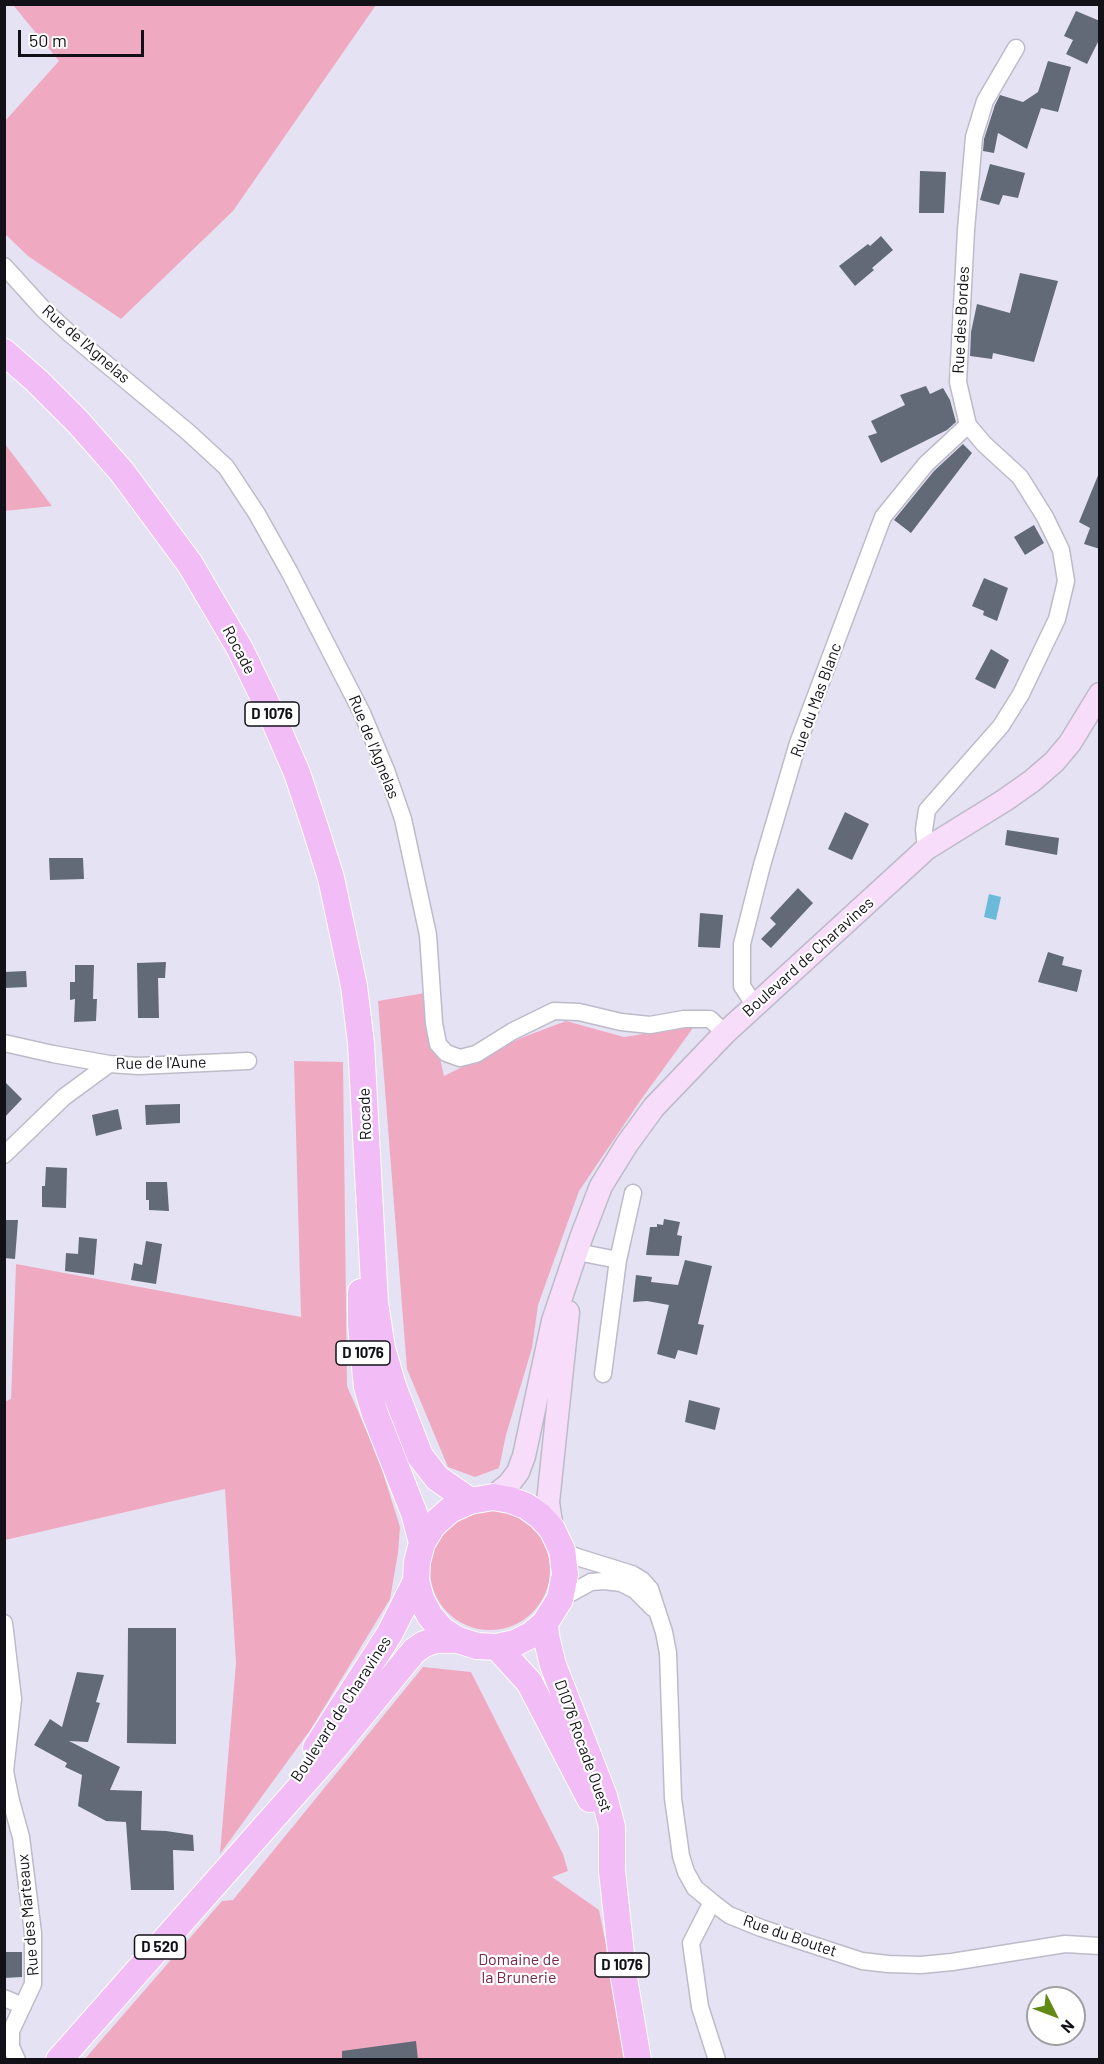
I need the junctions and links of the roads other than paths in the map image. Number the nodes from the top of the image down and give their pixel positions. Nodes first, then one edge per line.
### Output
1 (1016, 48) dead end
2 (4, 266) edge
3 (4, 352) edge
4 (968, 425) junction
5 (1100, 694) edge
6 (926, 849) junction
7 (755, 1006) junction
8 (725, 1033) junction
9 (4, 1043) edge
10 (248, 1061) dead end
11 (109, 1064) junction
12 (366, 1154) junction
13 (4, 1155) edge
14 (633, 1193) dead end
15 (618, 1260) junction
16 (574, 1261) junction
17 (603, 1374) dead end
18 (481, 1499) junction
19 (557, 1539) junction
20 (422, 1543) junction
21 (416, 1581) junction
22 (560, 1599) junction
23 (659, 1614) junction
24 (4, 1623) edge
25 (545, 1623) junction
26 (458, 1640) junction
27 (497, 1647) junction
28 (260, 1833) junction
29 (612, 1870) junction
30 (712, 1902) junction
31 (1100, 1946) edge
32 (4, 1998) edge
33 (23, 2006) junction
34 (17, 2060) edge
35 (59, 2060) edge
36 (638, 2060) edge
37 (717, 2060) edge

1 - 4 street, Rue des Bordes
2 - 8 street, Rue de l'Agnelas
3 - 12 main road, Rocade / D 1076
4 - 6 street, Rue des Bordes
4 - 7 street, Rue du Mas Blanc
5 - 6 main road, Boulevard de Charavines
6 - 7 main road, Boulevard de Charavines
7 - 8 main road, Boulevard de Charavines
8 - 16 main road, Boulevard de Charavines
9 - 11 street, Rue de l'Aune
10 - 11 street, Rue de l'Aune
11 - 13 street
12 - 18 main road, Rocade / D 1076
12 - 20 main road, Rocade / D 1076
14 - 15 street
15 - 16 street
15 - 17 street
16 - 18 main road, Boulevard de Charavines
16 - 19 main road, Boulevard de Charavines
18 - 19 main road
18 - 20 main road, Boulevard de Charavines
19 - 22 main road, Boulevard de Charavines
19 - 23 street, Rue du Boutet
20 - 21 main road, Boulevard de Charavines
21 - 26 main road, Boulevard de Charavines
21 - 28 main road, Boulevard de Charavines / D 520
22 - 23 street
22 - 25 main road, Boulevard de Charavines
23 - 30 street, Rue du Boutet
24 - 33 street, Rue des Marteaux
25 - 27 main road, Boulevard de Charavines
25 - 29 main road, D1076 Rocade Ouest / D 1076
26 - 27 main road, Boulevard de Charavines
26 - 28 main road, Boulevard de Charavines / D 520
27 - 29 main road, D1076 Rocade Ouest / D 1076
28 - 35 main road, Boulevard de Charavines / D 520
29 - 36 main road, D1076 Rocade Ouest / D 1076
30 - 31 street, Rue du Boutet
30 - 37 street
32 - 33 street
33 - 34 street, Rue des Marteaux

